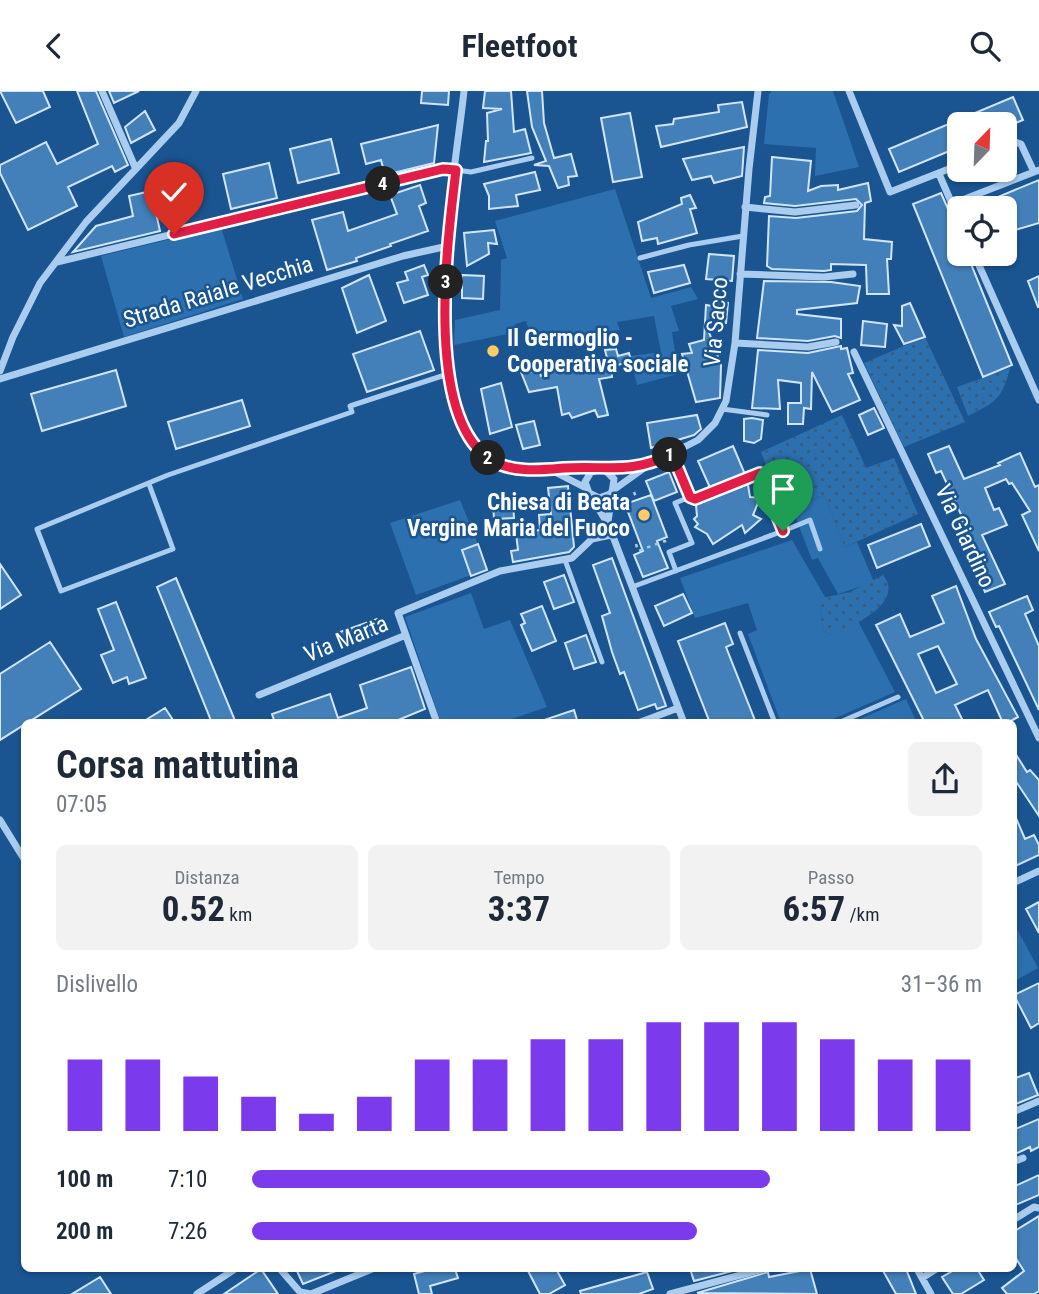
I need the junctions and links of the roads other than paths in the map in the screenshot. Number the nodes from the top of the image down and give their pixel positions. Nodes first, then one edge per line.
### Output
1 (102, 91) edge
2 (196, 91) edge
3 (464, 91) edge
4 (758, 91) edge
5 (849, 91) edge
6 (1017, 143) edge
7 (532, 158) dead end
8 (135, 167) junction
9 (456, 170) junction
10 (947, 170) edge
11 (1036, 171) edge
12 (939, 174) junction
13 (949, 196) edge
14 (972, 196) edge
15 (856, 205) dead end
16 (745, 207) junction
17 (743, 236) junction
18 (448, 246) junction
19 (640, 258) dead end
20 (57, 262) junction
21 (979, 266) edge
22 (740, 274) junction
23 (853, 274) dead end
24 (836, 342) dead end
25 (735, 343) junction
26 (854, 352) dead end
27 (0, 371) edge
28 (448, 374) junction
29 (0, 379) edge
30 (1039, 400) edge
31 (722, 409) junction
32 (767, 415) dead end
33 (672, 454) junction
34 (647, 466) junction
35 (596, 469) junction
36 (549, 470) junction
37 (606, 470) junction
38 (760, 473) road end
39 (149, 484) junction
40 (588, 491) junction
41 (611, 492) junction
42 (609, 526) junction
43 (783, 531) junction
44 (611, 535) junction
45 (820, 549) dead end
46 (565, 560) junction
47 (676, 571) junction
48 (632, 587) junction
49 (740, 633) dead end
50 (406, 635) junction
51 (602, 662) dead end
52 (259, 695) dead end
53 (898, 697) dead end
54 (678, 708) junction
55 (436, 719) edge
56 (649, 719) edge
57 (682, 719) edge
58 (773, 719) edge
59 (847, 719) edge
60 (1039, 738) edge
61 (0, 820) edge
62 (21, 854) edge
63 (1039, 871) edge
64 (1017, 881) edge
65 (1039, 1101) edge
66 (1017, 1110) edge
67 (1023, 1158) dead end
68 (1017, 1160) edge
69 (1039, 1208) edge
70 (1017, 1218) edge
71 (230, 1272) edge
72 (283, 1272) edge
73 (365, 1272) edge
74 (752, 1272) edge
75 (919, 1272) edge
76 (931, 1272) edge
77 (922, 1278) junction
78 (197, 1294) edge
79 (670, 1294) edge
80 (931, 1294) edge

1 - 8 street
2 - 8 street
3 - 9 street
4 - 16 street, Via Sacco
5 - 12 street
6 - 11 street
7 - 9 lane
8 - 20 street
9 - 18 street
9 - 20 street
10 - 12 street
11 - 14 street
12 - 13 street
15 - 16 street
16 - 17 street, Via Sacco
17 - 19 lane, Via Sacco
17 - 22 street, Via Sacco
18 - 28 street
18 - 29 street, Strada Raiale Vecchia
20 - 27 street
21 - 30 street
22 - 23 street
22 - 25 street, Via Sacco
24 - 25 street
25 - 31 street, Via Sacco
26 - 60 street, Via Giardino
28 - 36 street
28 - 39 lane
31 - 32 lane
31 - 33 street, Via Sacco
33 - 34 street, Via Sacco
33 - 47 lane
34 - 37 street, Via Sacco
34 - 41 street, Via Sacco
35 - 36 street
35 - 37 street
35 - 40 street
36 - 40 street
37 - 41 street
38 - 43 lane
39 - 39 lane
40 - 41 street
40 - 42 street
41 - 42 street
42 - 44 street
43 - 45 lane
43 - 47 lane
44 - 46 street, Via Marta
44 - 48 street
46 - 50 street, Via Marta
46 - 51 lane
47 - 48 lane
48 - 54 street
49 - 58 lane
50 - 52 street, Via Marta
50 - 55 street
53 - 59 lane
54 - 56 street
54 - 57 street
61 - 62 street
63 - 64 street
65 - 66 street
67 - 68 street
69 - 70 street
71 - 78 street
72 - 73 street
74 - 79 street
75 - 77 street
76 - 77 street
77 - 80 street

